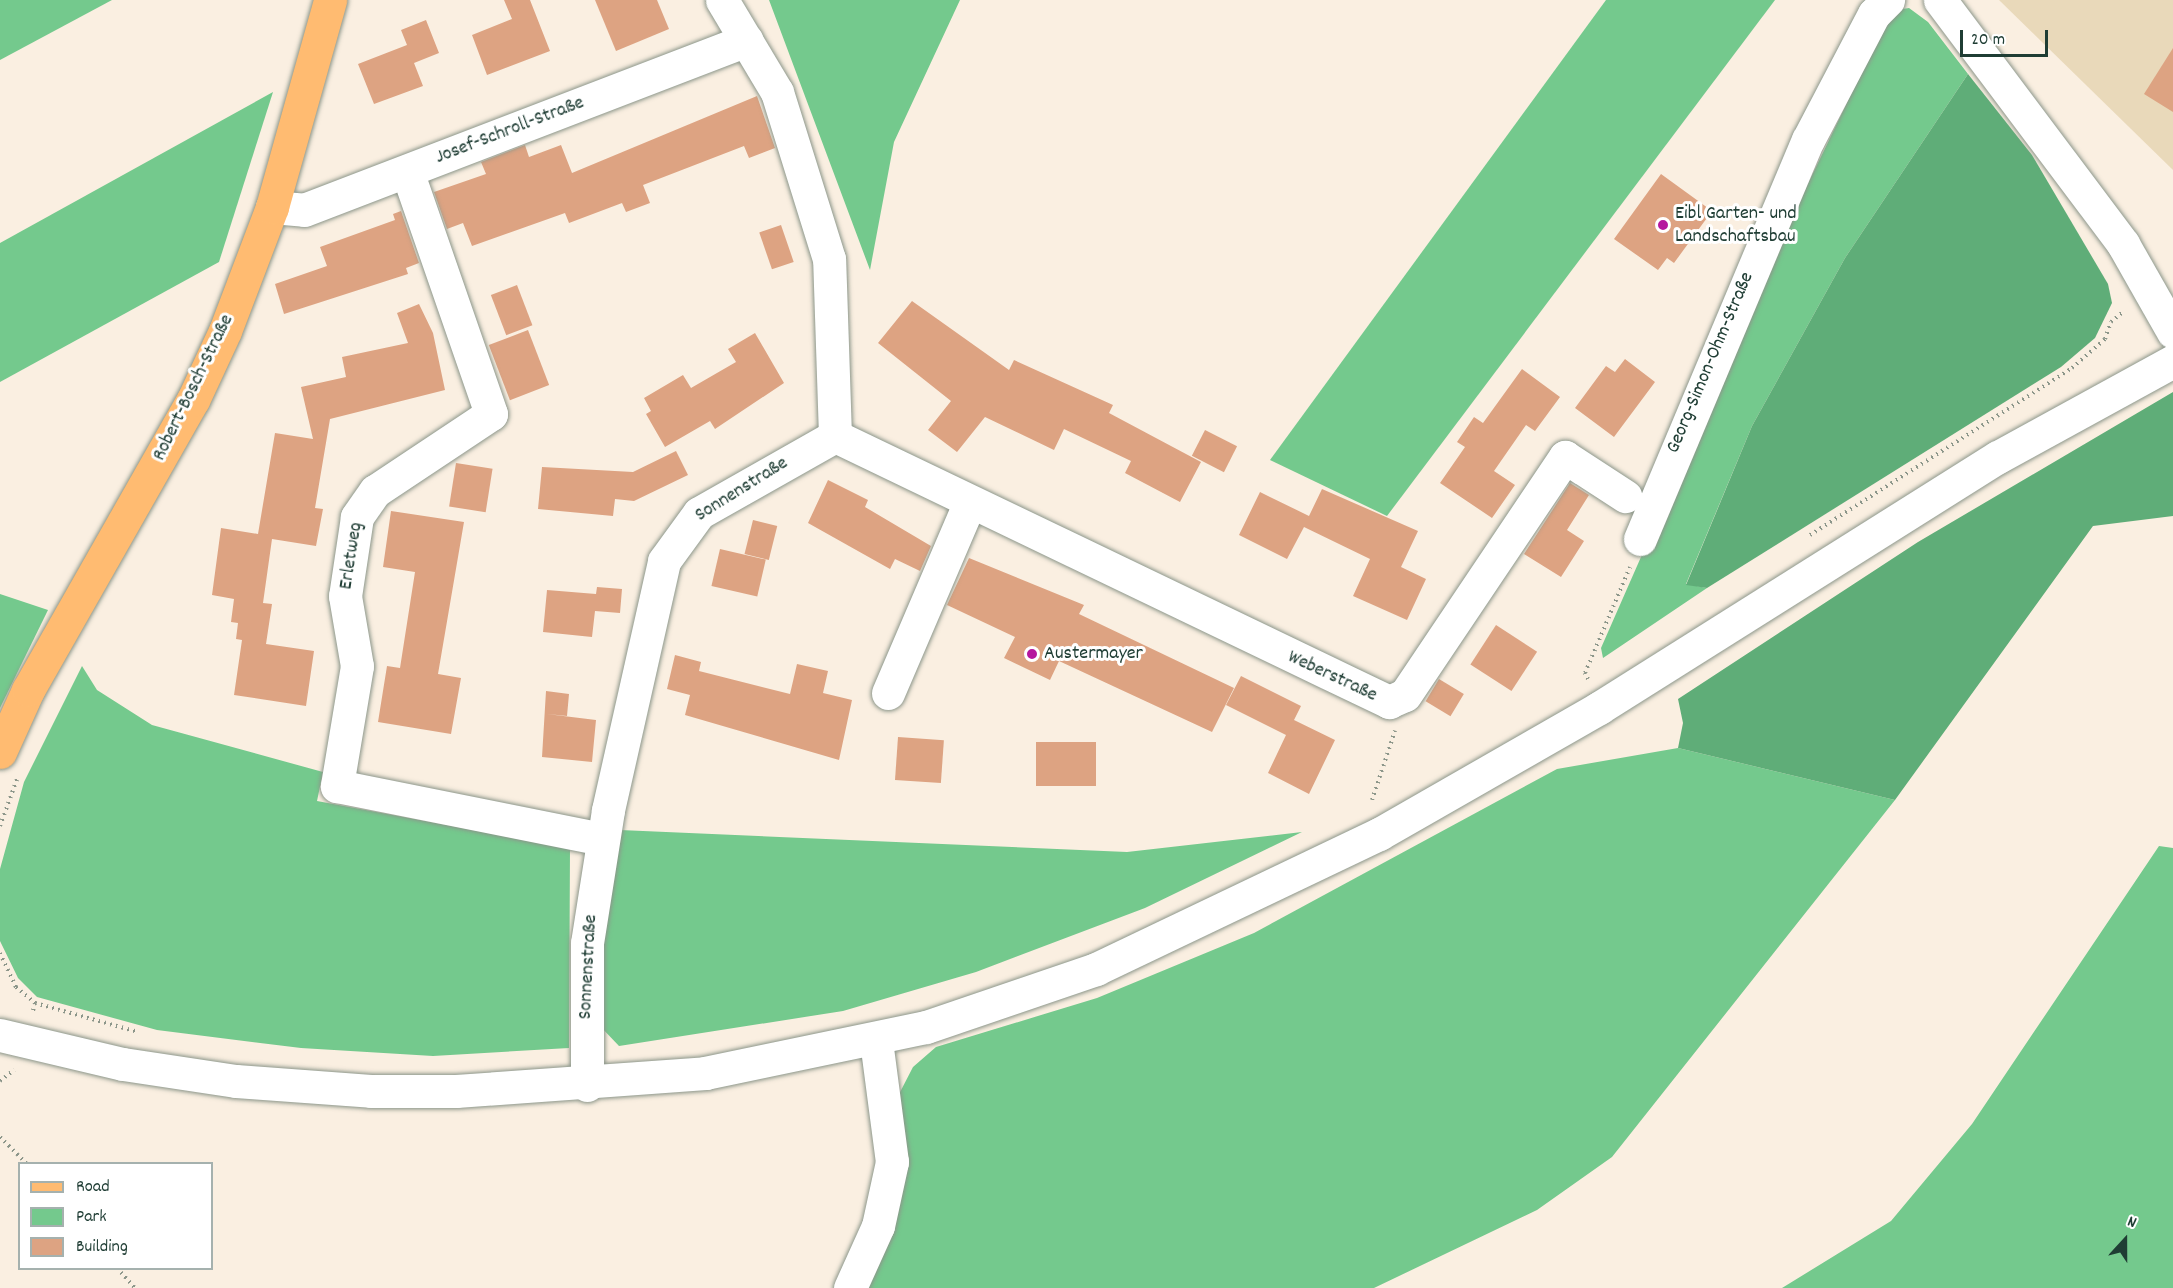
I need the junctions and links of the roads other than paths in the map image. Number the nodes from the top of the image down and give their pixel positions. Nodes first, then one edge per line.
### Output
1 (330, 0) edge
2 (722, 0) edge
3 (1888, 0) edge
4 (1940, 0) edge
5 (746, 40) junction
6 (407, 171) junction
7 (272, 207) junction
8 (2173, 332) edge
9 (2173, 361) edge
10 (835, 436) junction
11 (1625, 496) dead end
12 (970, 502) junction
13 (1640, 539) road end
14 (888, 693) dead end
15 (0, 752) edge
16 (603, 839) junction
17 (0, 1035) edge
18 (876, 1040) junction
19 (587, 1085) junction
20 (850, 1288) edge

1 - 7 main road, Robert-Bosch-Straße
2 - 5 street
3 - 13 street, Georg-Simon-Ohm-Straße
4 - 8 street
5 - 6 street, Josef-Schroll-Straße
5 - 10 street
6 - 7 street, Josef-Schroll-Straße
6 - 16 street, Erletweg
7 - 15 main road, Robert-Bosch-Straße
9 - 18 street
10 - 12 street, Weberstraße
10 - 16 street, Sonnenstraße
11 - 12 street, Weberstraße
12 - 14 street
16 - 19 street, Sonnenstraße
17 - 19 street
18 - 19 street
18 - 20 street

